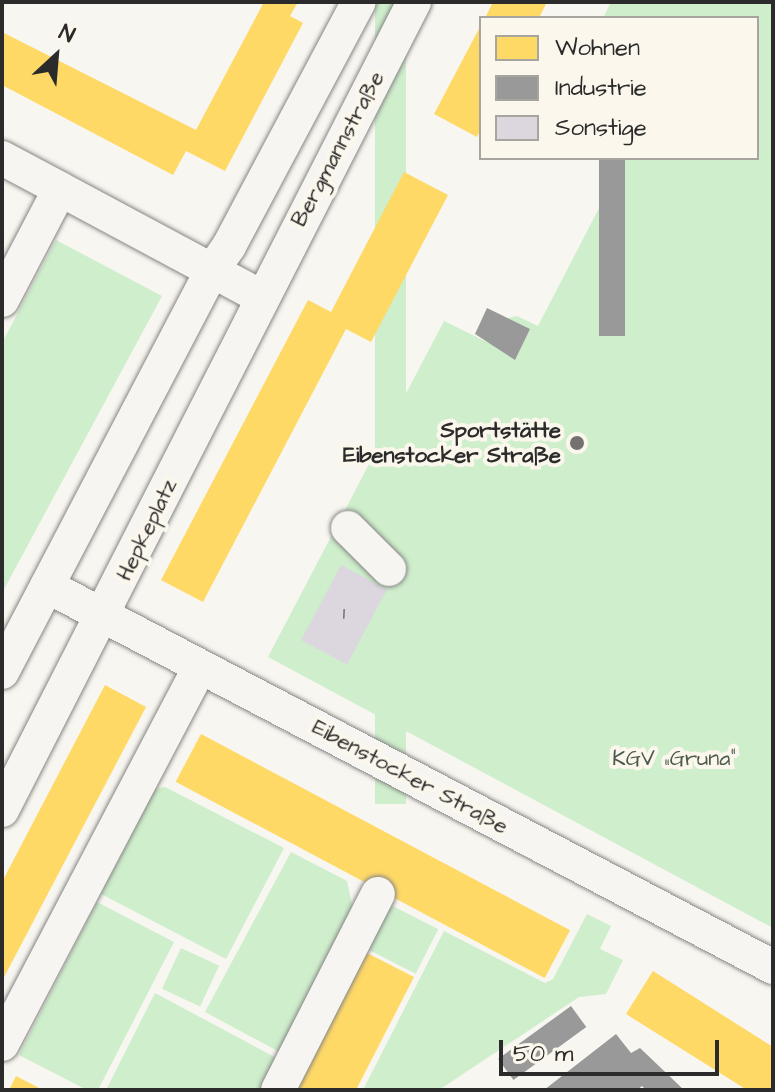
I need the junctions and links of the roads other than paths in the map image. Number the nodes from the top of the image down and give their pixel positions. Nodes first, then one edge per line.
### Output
1 (359, 2) edge
2 (414, 2) edge
3 (2, 158) edge
4 (60, 189) junction
5 (213, 269) junction
6 (261, 297) junction
7 (2, 300) edge
8 (348, 528) dead end
9 (389, 569) dead end
10 (47, 586) junction
11 (104, 616) junction
12 (200, 667) junction
13 (2, 672) edge
14 (2, 810) edge
15 (378, 894) dead end
16 (773, 967) edge
17 (2, 1044) edge
18 (278, 1090) edge

1 - 5 street
2 - 6 street, Bergmannstraße
3 - 4 street
4 - 5 street
4 - 7 street
5 - 6 street
5 - 10 street
6 - 11 street, Hepkeplatz
8 - 9 street
10 - 11 street, Eibenstocker Straße
10 - 13 street
11 - 12 street, Eibenstocker Straße
11 - 14 street, Hepkeplatz
12 - 16 street, Eibenstocker Straße
12 - 17 street
15 - 18 street

